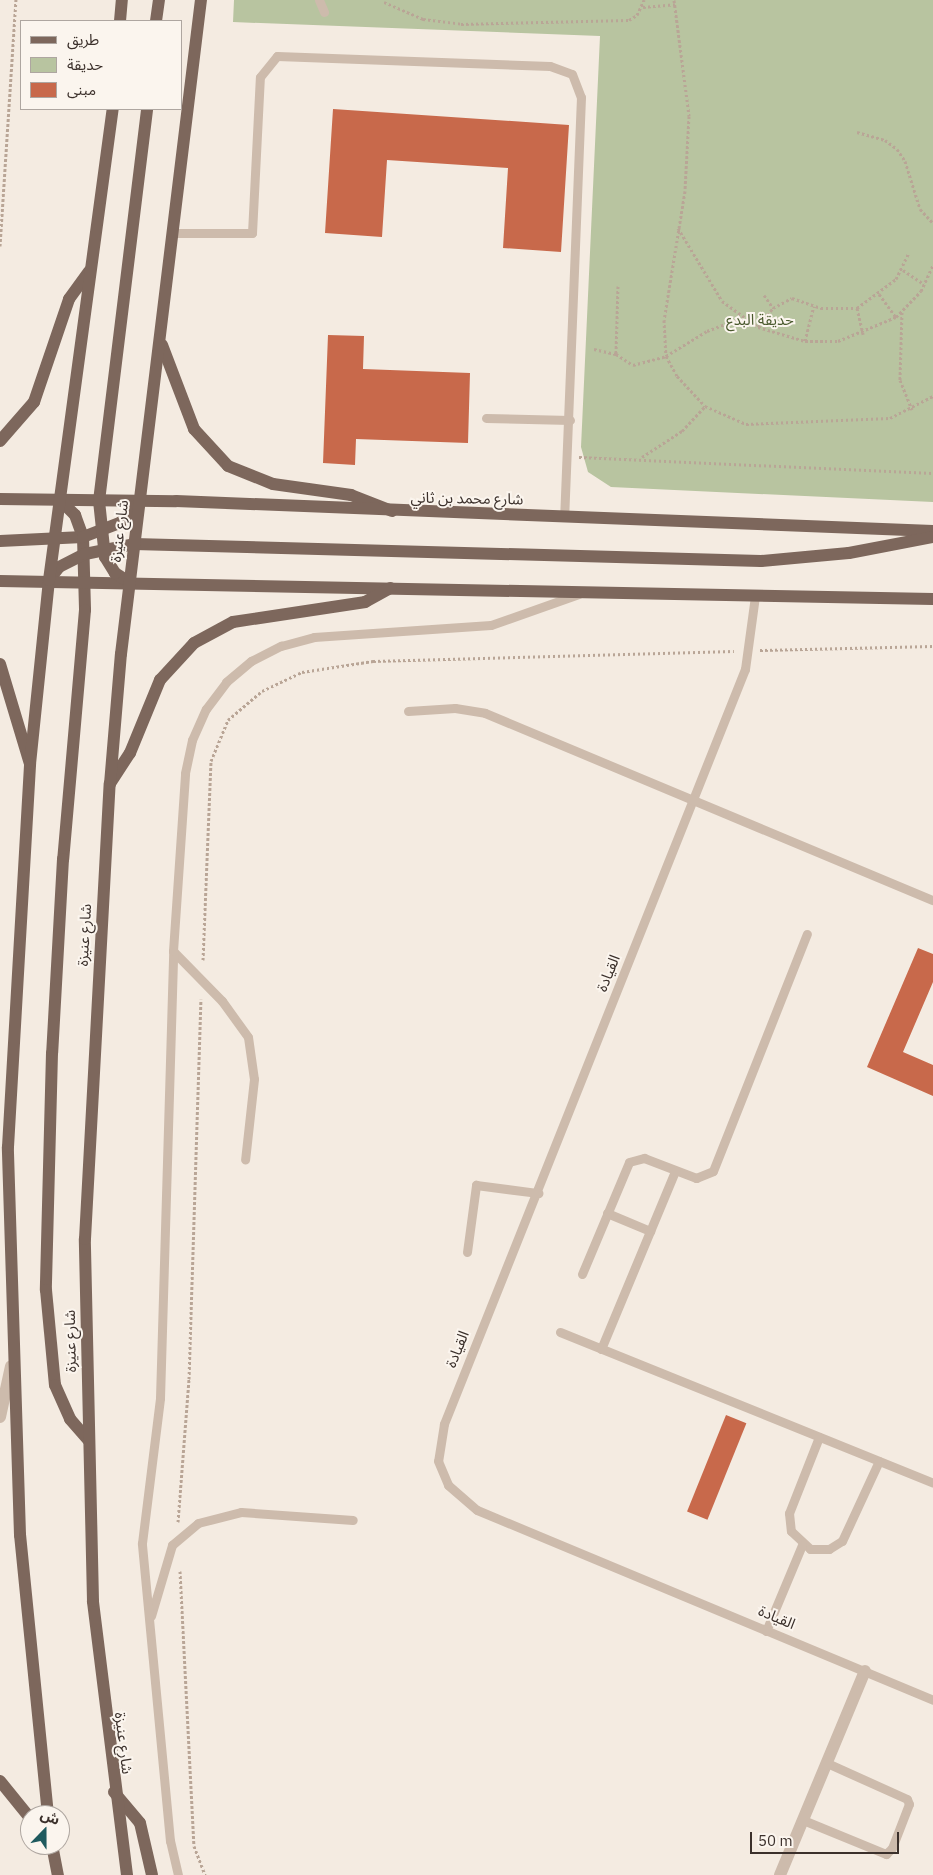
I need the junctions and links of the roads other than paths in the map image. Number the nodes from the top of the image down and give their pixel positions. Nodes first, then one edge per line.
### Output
1 (122, 0) edge
2 (159, 0) edge
3 (201, 0) edge
4 (319, 0) edge
5 (324, 12) dead end
6 (120, 20) edge
7 (156, 20) edge
8 (113, 110) edge
9 (147, 110) edge
10 (176, 233) junction
11 (89, 271) junction
12 (162, 345) junction
13 (486, 418) dead end
14 (570, 420) junction
15 (0, 441) edge
16 (0, 499) edge
17 (59, 499) junction
18 (99, 501) junction
19 (139, 502) junction
20 (396, 513) junction
21 (564, 517) junction
22 (933, 531) edge
23 (100, 532) junction
24 (82, 537) junction
25 (933, 537) edge
26 (0, 541) edge
27 (53, 541) junction
28 (134, 544) junction
29 (103, 548) junction
30 (85, 554) junction
31 (48, 580) junction
32 (0, 581) edge
33 (86, 581) junction
34 (129, 582) junction
35 (390, 588) junction
36 (584, 591) junction
37 (755, 596) junction
38 (933, 599) edge
39 (0, 664) edge
40 (408, 711) dead end
41 (30, 764) junction
42 (110, 784) junction
43 (696, 801) junction
44 (933, 900) edge
45 (807, 934) dead end
46 (173, 951) junction
47 (245, 1160) dead end
48 (675, 1171) junction
49 (538, 1192) junction
50 (607, 1213) junction
51 (650, 1230) junction
52 (467, 1252) dead end
53 (582, 1274) dead end
54 (560, 1332) dead end
55 (601, 1349) junction
56 (11, 1366) junction
57 (0, 1417) edge
58 (819, 1437) junction
59 (88, 1440) junction
60 (879, 1461) junction
61 (933, 1483) edge
62 (353, 1520) dead end
63 (802, 1545) junction
64 (149, 1624) junction
65 (766, 1631) junction
66 (865, 1672) junction
67 (933, 1700) edge
68 (827, 1763) junction
69 (0, 1780) edge
70 (114, 1792) junction
71 (20, 1805) edge
72 (47, 1805) edge
73 (803, 1820) junction
74 (54, 1855) edge
75 (58, 1875) edge
76 (127, 1875) edge
77 (152, 1875) edge
78 (178, 1875) edge
79 (780, 1875) edge

1 - 6 main road
2 - 7 main road
3 - 10 main road, شارع عنيزة
4 - 5 lane
8 - 11 main road
9 - 18 main road
10 - 12 main road, شارع عنيزة
10 - 14 lane
11 - 15 main road
11 - 17 main road
12 - 19 main road, شارع عنيزة
12 - 20 main road
13 - 14 lane
14 - 21 lane
16 - 17 main road, شارع محمد بن ثاني
17 - 18 main road, شارع محمد بن ثاني
17 - 24 main road
17 - 27 main road
18 - 19 main road, شارع محمد بن ثاني
18 - 23 main road
19 - 20 main road, شارع محمد بن ثاني
19 - 23 main road
19 - 28 main road, شارع عنيزة
20 - 21 main road, شارع محمد بن ثاني
21 - 22 main road, شارع محمد بن ثاني
23 - 24 main road
23 - 29 main road
24 - 27 main road
24 - 30 main road
25 - 28 main road
26 - 27 main road
27 - 31 main road
28 - 29 main road
28 - 34 main road, شارع عنيزة
29 - 30 main road
29 - 34 main road
30 - 31 main road
30 - 33 main road
31 - 32 main road
31 - 33 main road
31 - 41 main road
33 - 34 main road
33 - 59 main road
34 - 35 main road
34 - 42 main road, شارع عنيزة
35 - 36 main road
35 - 42 main road
36 - 37 main road
36 - 46 lane
37 - 38 main road
37 - 43 lane, القيادة
39 - 41 main road
40 - 43 lane
41 - 56 main road
42 - 59 main road, شارع عنيزة
43 - 44 lane
43 - 49 lane, القيادة
45 - 48 lane
46 - 47 lane
46 - 64 lane
48 - 50 lane
48 - 51 lane
49 - 52 lane
49 - 65 lane, القيادة
50 - 51 lane
50 - 53 lane
51 - 55 lane
54 - 55 lane
55 - 58 lane
56 - 57 street
56 - 72 main road
58 - 60 lane
58 - 63 lane
59 - 70 main road, شارع عنيزة
60 - 61 lane
60 - 63 lane
62 - 64 lane
63 - 65 lane
64 - 78 lane
65 - 66 lane, القيادة
66 - 67 lane, القيادة
66 - 68 street
68 - 73 street
68 - 73 lane
69 - 71 main road
70 - 76 main road, شارع عنيزة
70 - 77 main road
73 - 79 street
74 - 75 main road

